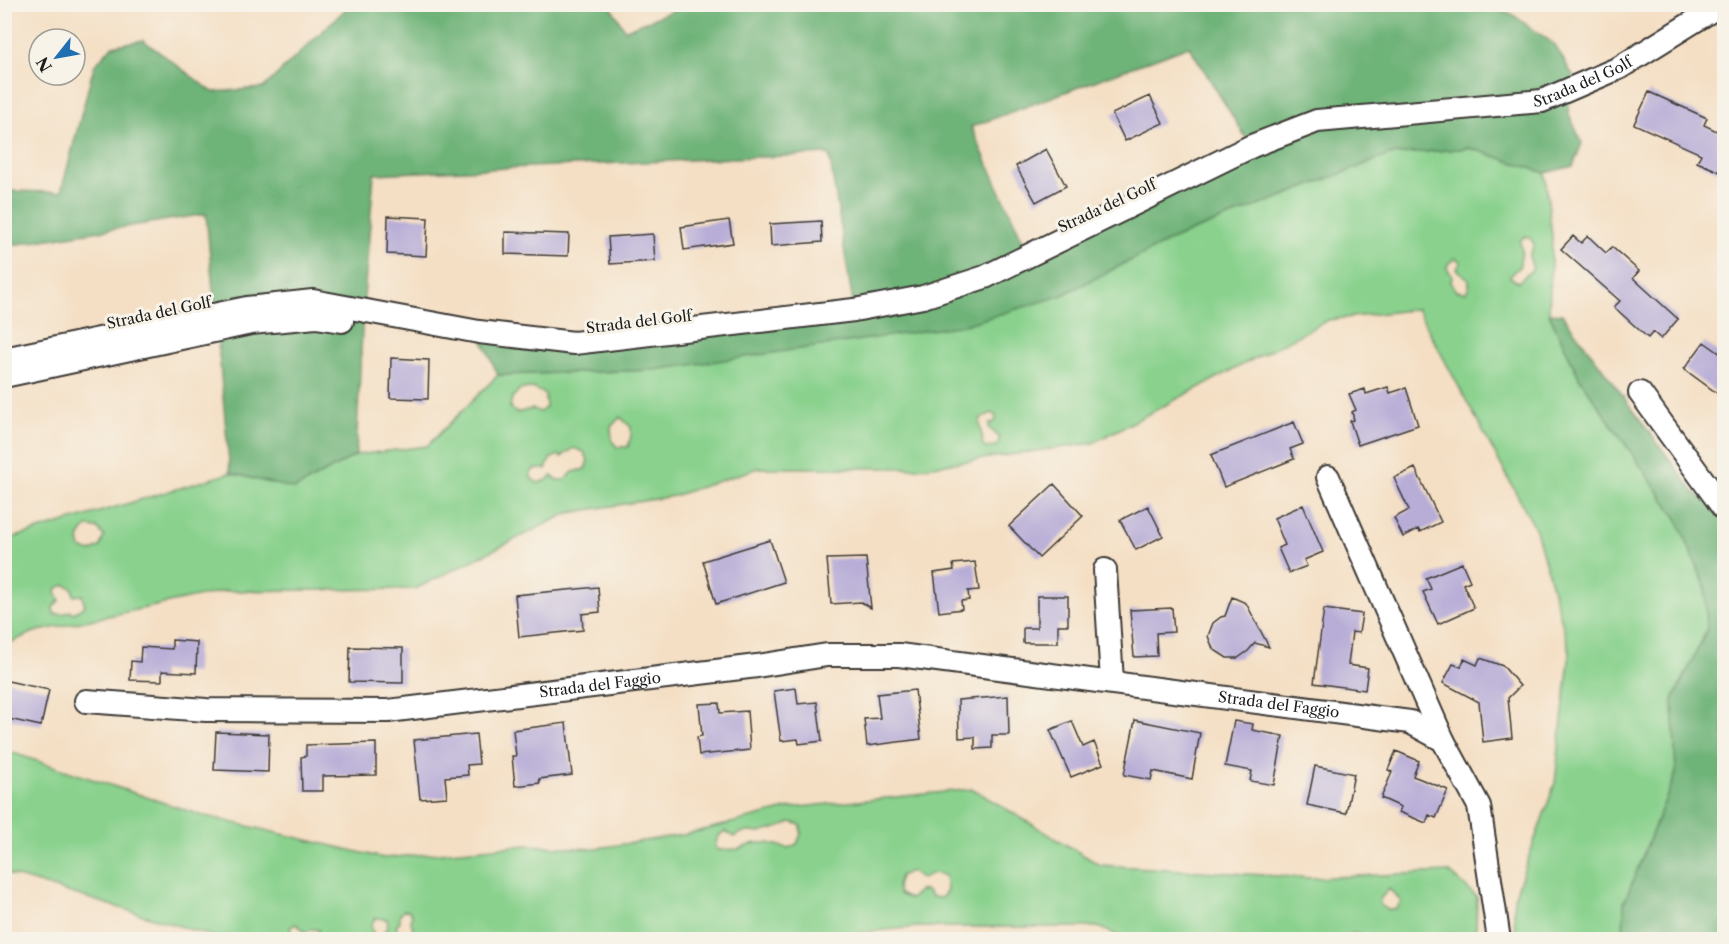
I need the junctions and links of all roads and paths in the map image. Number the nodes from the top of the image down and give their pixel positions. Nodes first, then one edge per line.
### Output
1 (1722, 4) edge
2 (1252, 146) junction
3 (479, 333) junction
4 (4, 345) edge
5 (4, 359) edge
6 (4, 376) edge
7 (1640, 393) dead end
8 (1328, 477) dead end
9 (1725, 509) edge
10 (1106, 570) dead end
11 (1112, 681) junction
12 (86, 701) dead end
13 (1443, 740) junction
14 (1499, 939) edge

1 - 2 street, Strada del Golf
2 - 3 street, Strada del Golf
2 - 4 street, Strada del Golf
3 - 5 street, Strada del Golf
3 - 6 street, Strada del Golf
7 - 9 street
8 - 13 street
10 - 11 street
11 - 12 street, Strada del Faggio
11 - 13 street, Strada del Faggio
13 - 14 street

